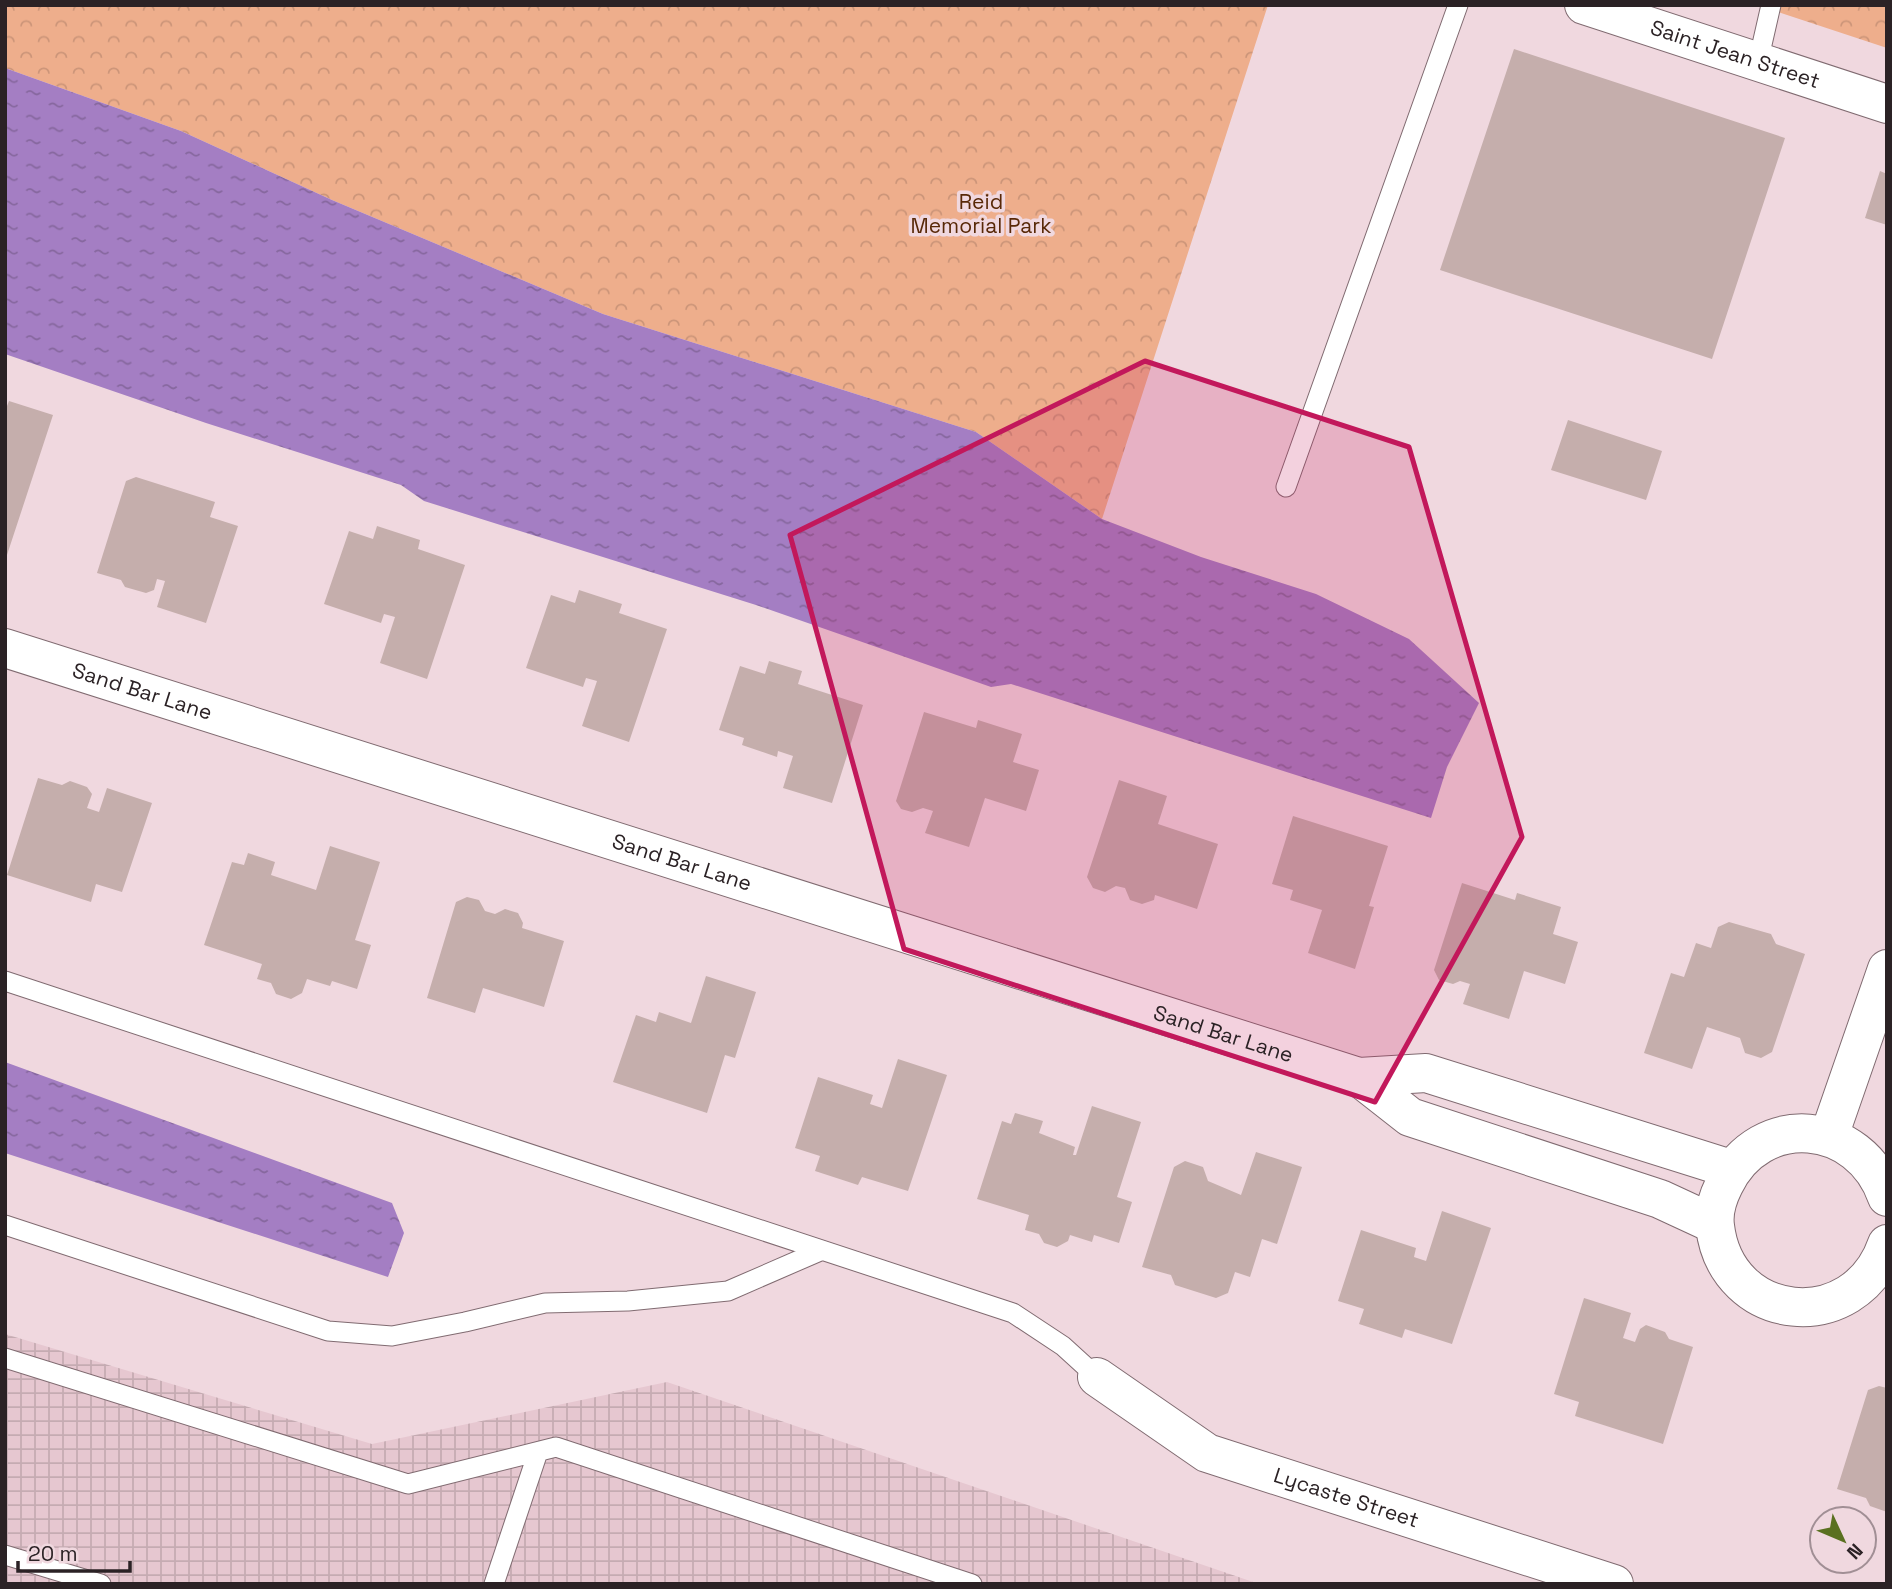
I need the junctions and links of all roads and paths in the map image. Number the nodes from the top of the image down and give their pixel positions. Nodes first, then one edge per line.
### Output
1 (1458, 5) edge
2 (1584, 5) edge
3 (1771, 5) edge
4 (1758, 62) junction
5 (1887, 104) edge
6 (1286, 486) dead end
7 (5, 648) edge
8 (1887, 969) edge
9 (5, 981) edge
10 (1359, 1077) junction
11 (1829, 1136) junction
12 (1731, 1169) junction
13 (1887, 1196) edge
14 (1714, 1224) junction
15 (5, 1225) edge
16 (820, 1251) junction
17 (1882, 1264) edge
18 (5, 1358) edge
19 (1097, 1377) joint
20 (538, 1452) junction
21 (5, 1555) edge
22 (101, 1584) edge
23 (494, 1584) edge
24 (972, 1584) edge
25 (1614, 1584) edge

1 - 6 lane
2 - 4 street, Saint Jean Street
3 - 4 lane
4 - 5 street, Saint Jean Street
7 - 10 street, Sand Bar Lane
8 - 11 street
9 - 16 lane
10 - 12 street, Sand Bar Lane
10 - 14 street, Sand Bar Lane
11 - 12 street
11 - 13 street
12 - 14 street
14 - 17 street
15 - 16 lane
16 - 19 lane
18 - 20 lane
19 - 25 street, Lycaste Street
20 - 23 lane
20 - 24 lane
21 - 22 lane

